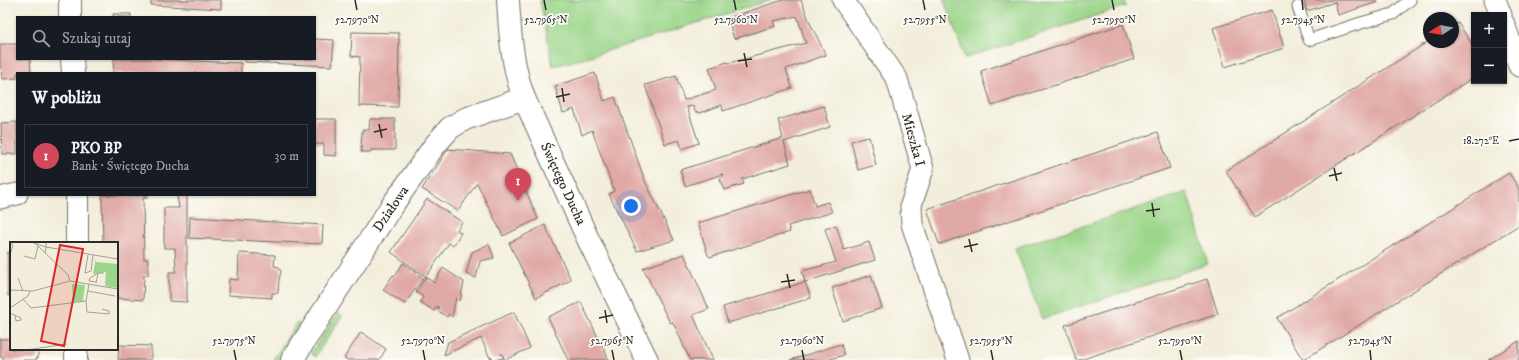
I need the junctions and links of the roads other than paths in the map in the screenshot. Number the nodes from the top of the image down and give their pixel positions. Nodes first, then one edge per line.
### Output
1 (70, 0) edge
2 (508, 0) edge
3 (844, 0) edge
4 (1410, 0) edge
5 (1495, 0) edge
6 (1298, 7) dead end
7 (1500, 12) edge
8 (70, 16) edge
9 (1507, 32) edge
10 (72, 60) edge
11 (1519, 66) edge
12 (73, 72) edge
13 (524, 98) junction
14 (16, 194) edge
15 (77, 196) edge
16 (0, 198) edge
17 (77, 242) edge
18 (292, 360) edge
19 (647, 360) edge
20 (958, 360) edge

1 - 8 main road
2 - 13 main road, Świętego Ducha
3 - 20 street, Mieszka I
4 - 6 lane
5 - 7 street
9 - 11 street
10 - 12 main road
13 - 18 main road, Działowa
13 - 19 main road, Świętego Ducha
14 - 16 street
15 - 17 main road

